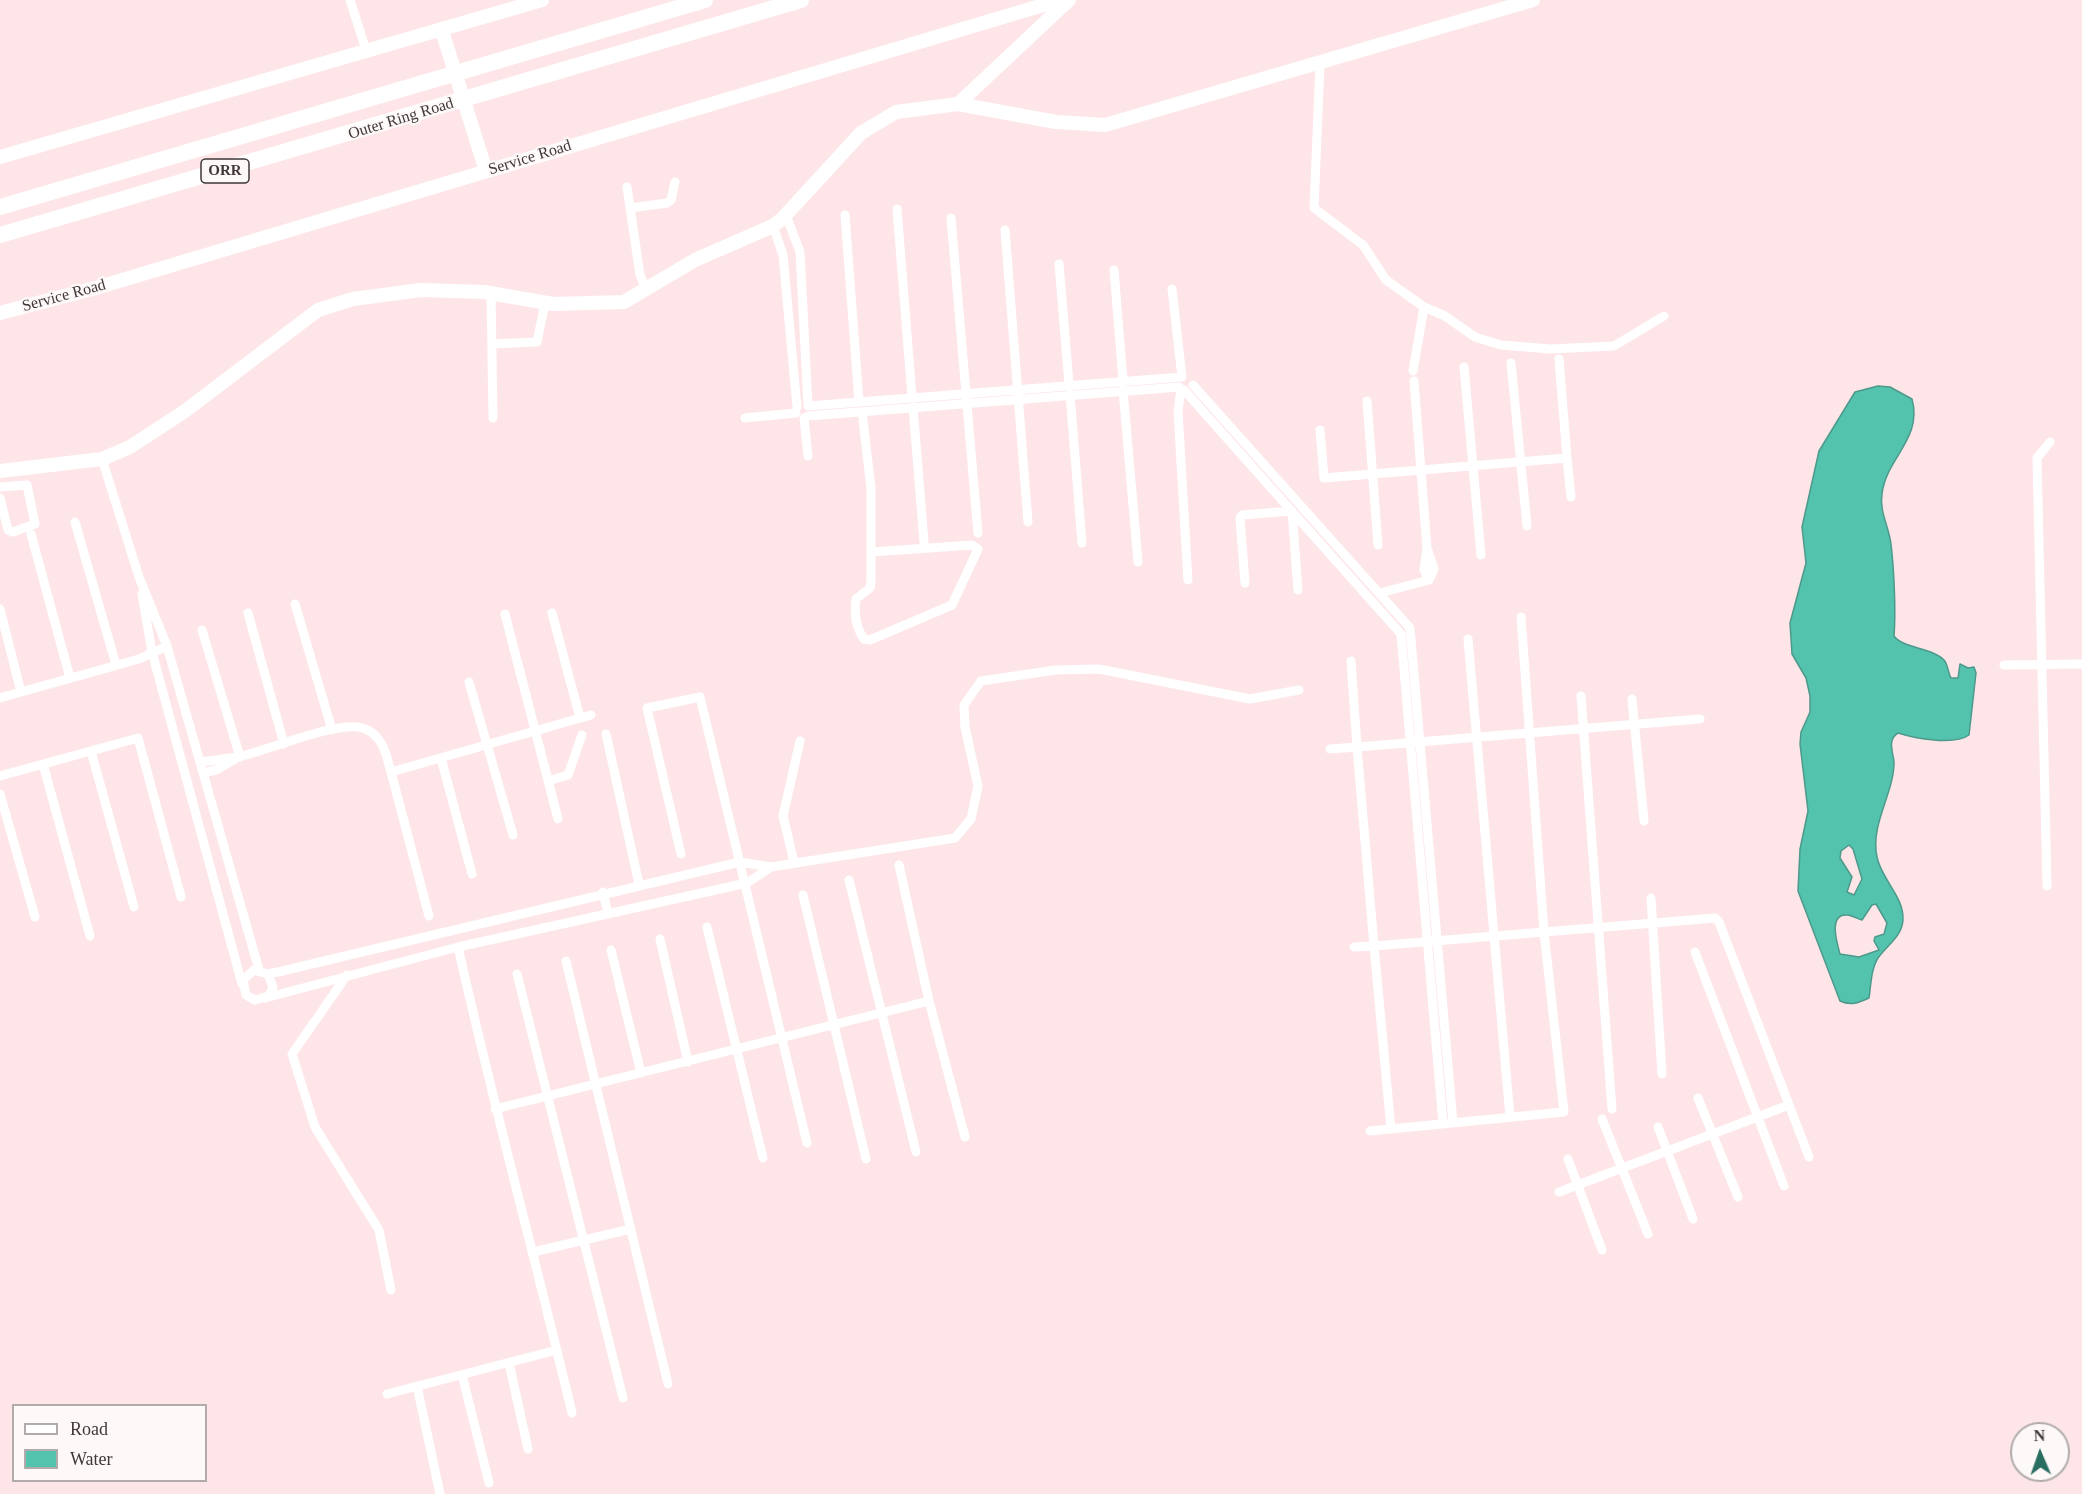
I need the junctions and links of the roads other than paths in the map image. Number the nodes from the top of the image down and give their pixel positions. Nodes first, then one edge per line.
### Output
1 (350, 0) edge
2 (542, 0) edge
3 (705, 0) edge
4 (801, 0) edge
5 (1060, 0) edge
6 (1069, 0) edge
7 (1533, 0) edge
8 (442, 31) junction
9 (367, 52) junction
10 (1320, 64) junction
11 (958, 104) junction
12 (0, 158) edge
13 (486, 171) junction
14 (675, 182) dead end
15 (627, 187) dead end
16 (0, 207) edge
17 (630, 208) junction
18 (897, 209) dead end
19 (844, 214) dead end
20 (786, 215) junction
21 (951, 218) dead end
22 (773, 226) junction
23 (1005, 230) dead end
24 (0, 235) edge
25 (1059, 264) dead end
26 (1114, 270) dead end
27 (1172, 288) dead end
28 (646, 289) junction
29 (491, 293) junction
30 (546, 303) junction
31 (1424, 307) junction
32 (0, 314) edge
33 (1664, 316) dead end
34 (492, 344) junction
35 (1559, 359) dead end
36 (1511, 363) dead end
37 (1464, 367) dead end
38 (1413, 371) dead end
39 (1182, 376) junction
40 (1123, 380) junction
41 (1414, 381) dead end
42 (1193, 385) junction
43 (1069, 389) junction
44 (1181, 389) junction
45 (1123, 390) junction
46 (1017, 394) junction
47 (966, 398) junction
48 (1366, 401) dead end
49 (913, 402) junction
50 (861, 407) junction
51 (803, 412) junction
52 (493, 418) dead end
53 (745, 418) dead end
54 (1320, 430) dead end
55 (2050, 442) dead end
56 (808, 456) dead end
57 (1567, 458) junction
58 (102, 459) junction
59 (1522, 462) junction
60 (1472, 466) junction
61 (1421, 470) junction
62 (0, 471) edge
63 (1371, 474) junction
64 (17, 477) junction
65 (0, 487) edge
66 (1571, 497) dead end
67 (0, 498) edge
68 (1292, 511) junction
69 (75, 522) dead end
70 (1028, 522) dead end
71 (1527, 526) dead end
72 (978, 533) dead end
73 (31, 534) dead end
74 (924, 542) dead end
75 (1082, 543) dead end
76 (1378, 545) dead end
77 (872, 552) junction
78 (1481, 555) dead end
79 (1138, 562) dead end
80 (139, 577) junction
81 (1188, 580) dead end
82 (1245, 584) dead end
83 (1298, 590) dead end
84 (1380, 593) junction
85 (295, 604) dead end
86 (0, 609) edge
87 (248, 613) dead end
88 (552, 613) dead end
89 (505, 614) dead end
90 (1521, 617) dead end
91 (202, 630) dead end
92 (1468, 639) dead end
93 (167, 646) junction
94 (152, 652) junction
95 (1351, 661) dead end
96 (2041, 664) junction
97 (2082, 664) edge
98 (116, 665) junction
99 (2004, 665) dead end
100 (70, 678) junction
101 (469, 682) dead end
102 (1299, 690) dead end
103 (21, 692) junction
104 (1581, 696) dead end
105 (0, 698) edge
106 (1632, 699) dead end
107 (591, 715) dead end
108 (580, 718) junction
109 (1700, 719) dead end
110 (1635, 726) junction
111 (332, 730) junction
112 (537, 730) junction
113 (1584, 730) junction
114 (606, 734) dead end
115 (1530, 734) junction
116 (582, 735) dead end
117 (1478, 737) junction
118 (800, 741) dead end
119 (1416, 743) junction
120 (284, 744) junction
121 (488, 744) junction
122 (1358, 747) junction
123 (1330, 749) dead end
124 (91, 751) junction
125 (240, 757) junction
126 (441, 758) junction
127 (43, 764) junction
128 (202, 767) junction
129 (183, 770) junction
130 (391, 772) junction
131 (0, 776) edge
132 (549, 781) junction
133 (0, 794) edge
134 (558, 819) dead end
135 (1644, 821) dead end
136 (513, 835) dead end
137 (681, 854) dead end
138 (740, 861) junction
139 (794, 862) junction
140 (899, 865) dead end
141 (231, 867) junction
142 (771, 867) junction
143 (212, 872) junction
144 (472, 874) dead end
145 (849, 880) dead end
146 (747, 883) junction
147 (639, 884) junction
148 (2047, 886) dead end
149 (603, 892) junction
150 (802, 895) dead end
151 (181, 897) dead end
152 (1651, 898) dead end
153 (134, 907) dead end
154 (608, 914) junction
155 (429, 916) dead end
156 (35, 917) dead end
157 (1652, 921) junction
158 (1600, 926) junction
159 (707, 927) dead end
160 (1544, 932) junction
161 (90, 936) dead end
162 (1494, 936) junction
163 (660, 939) dead end
164 (1433, 942) junction
165 (1374, 946) junction
166 (458, 947) junction
167 (1354, 947) dead end
168 (611, 950) dead end
169 (1695, 952) dead end
170 (566, 960) dead end
171 (264, 972) junction
172 (517, 974) dead end
173 (347, 975) junction
174 (242, 986) junction
175 (265, 998) junction
176 (929, 1002) junction
177 (881, 1013) junction
178 (835, 1026) junction
179 (783, 1039) junction
180 (736, 1050) junction
181 (688, 1062) junction
182 (640, 1074) junction
183 (1662, 1074) dead end
184 (597, 1084) junction
185 (546, 1096) junction
186 (1698, 1098) dead end
187 (1789, 1105) junction
188 (495, 1109) junction
189 (1612, 1109) dead end
190 (1510, 1117) junction
191 (1757, 1117) junction
192 (1602, 1119) dead end
193 (1448, 1124) junction
194 (1658, 1127) dead end
195 (1391, 1129) junction
196 (1370, 1131) dead end
197 (1712, 1134) junction
198 (965, 1137) dead end
199 (807, 1143) dead end
200 (1667, 1151) junction
201 (916, 1152) dead end
202 (1809, 1157) dead end
203 (763, 1158) dead end
204 (866, 1159) dead end
205 (1568, 1159) dead end
206 (1621, 1168) junction
207 (1577, 1185) junction
208 (1784, 1186) dead end
209 (1559, 1192) dead end
210 (1738, 1197) dead end
211 (1693, 1219) dead end
212 (631, 1229) junction
213 (1648, 1234) dead end
214 (583, 1241) junction
215 (1602, 1250) dead end
216 (534, 1252) junction
217 (391, 1290) dead end
218 (557, 1350) junction
219 (509, 1363) junction
220 (462, 1375) junction
221 (668, 1384) dead end
222 (417, 1386) junction
223 (387, 1394) dead end
224 (623, 1398) dead end
225 (572, 1413) dead end
226 (528, 1449) dead end
227 (489, 1483) dead end
228 (440, 1494) edge

1 - 9 street
2 - 8 street
3 - 16 highway, Outer Ring Road / ORR
4 - 24 highway, Outer Ring Road / ORR
5 - 13 street, Service Road
6 - 11 street
7 - 10 street
8 - 9 street
8 - 13 street
9 - 12 street
10 - 11 street
10 - 31 street
11 - 20 street
13 - 32 street, Service Road
14 - 17 street
15 - 17 street
17 - 28 street
18 - 49 street
19 - 50 street
20 - 22 street
20 - 51 street
21 - 47 street
22 - 28 street
22 - 51 street
23 - 46 street
25 - 43 street
26 - 40 street
27 - 39 street
28 - 30 street
29 - 30 street
29 - 34 street
29 - 58 street
30 - 34 street
31 - 33 street
31 - 38 street
34 - 52 street
35 - 57 street
36 - 59 street
37 - 60 street
39 - 40 street
39 - 42 street
39 - 44 street
40 - 43 street
41 - 61 street
42 - 44 street
42 - 84 street
43 - 45 street
43 - 46 street
43 - 75 street
44 - 45 street
44 - 68 street
44 - 81 street
45 - 79 street
46 - 47 street
46 - 70 street
47 - 49 street
47 - 72 street
48 - 63 street
49 - 50 street
49 - 74 street
50 - 51 street
50 - 77 street
51 - 53 street
51 - 56 street
54 - 63 street
55 - 96 street
57 - 59 street
57 - 66 street
58 - 64 street
58 - 80 street
59 - 60 street
59 - 71 street
60 - 61 street
60 - 78 street
61 - 63 street
61 - 84 street
62 - 64 street
63 - 76 street
64 - 65 street
64 - 67 street
68 - 82 street
68 - 83 street
68 - 119 street
69 - 98 street
73 - 100 street
77 - 77 street
80 - 93 street
80 - 94 street
84 - 119 street
85 - 111 street
86 - 103 street
87 - 120 street
88 - 108 street
89 - 112 street
90 - 115 street
91 - 125 street
92 - 117 street
93 - 94 street
93 - 128 street
94 - 98 street
94 - 129 street
95 - 122 street
96 - 97 street
96 - 99 street
96 - 148 street
98 - 100 street
100 - 103 street
101 - 121 street
102 - 139 street
103 - 105 street
104 - 113 street
106 - 110 street
107 - 108 street
108 - 112 street
109 - 110 street
110 - 113 street
110 - 135 street
111 - 120 street
111 - 130 street
112 - 121 street
112 - 132 street
113 - 115 street
113 - 158 street
114 - 147 street
115 - 117 street
115 - 160 street
116 - 132 street
117 - 119 street
117 - 162 street
118 - 139 street
119 - 122 street
119 - 164 street
120 - 125 street
121 - 126 street
121 - 136 street
122 - 123 street
122 - 165 street
124 - 127 street
124 - 151 street
124 - 153 street
125 - 128 street
126 - 130 street
126 - 144 street
127 - 131 street
127 - 161 street
128 - 129 street
128 - 141 street
129 - 143 street
130 - 155 street
132 - 134 street
133 - 156 street
137 - 138 street
138 - 142 street
138 - 146 street
138 - 147 street
139 - 142 street
140 - 176 street
141 - 143 street
141 - 171 street
142 - 146 street
143 - 174 street
145 - 177 street
146 - 154 street
146 - 179 street
147 - 149 street
149 - 154 street
149 - 171 street
150 - 178 street
152 - 157 street
154 - 166 street
157 - 158 street
157 - 183 street
157 - 187 street
158 - 160 street
158 - 189 street
159 - 180 street
160 - 162 street
160 - 190 street
162 - 164 street
162 - 190 street
163 - 181 street
164 - 165 street
164 - 193 street
165 - 167 street
165 - 195 street
166 - 173 street
166 - 188 street
168 - 182 street
169 - 191 street
170 - 184 street
171 - 174 street
171 - 175 street
172 - 185 street
173 - 175 street
173 - 217 street
174 - 175 street
176 - 177 street
176 - 198 street
177 - 178 street
177 - 201 street
178 - 179 street
178 - 204 street
179 - 180 street
179 - 199 street
180 - 181 street
180 - 203 street
181 - 182 street
182 - 184 street
184 - 185 street
184 - 212 street
185 - 188 street
185 - 214 street
186 - 197 street
187 - 191 street
187 - 202 street
188 - 216 street
190 - 193 street
191 - 197 street
191 - 208 street
192 - 206 street
193 - 195 street
194 - 200 street
195 - 196 street
197 - 200 street
197 - 210 street
200 - 206 street
200 - 211 street
205 - 207 street
206 - 207 street
206 - 213 street
207 - 209 street
207 - 215 street
212 - 214 street
212 - 221 street
214 - 216 street
214 - 224 street
216 - 218 street
218 - 219 street
218 - 225 street
219 - 220 street
219 - 226 street
220 - 222 street
220 - 227 street
222 - 223 street
222 - 228 street

